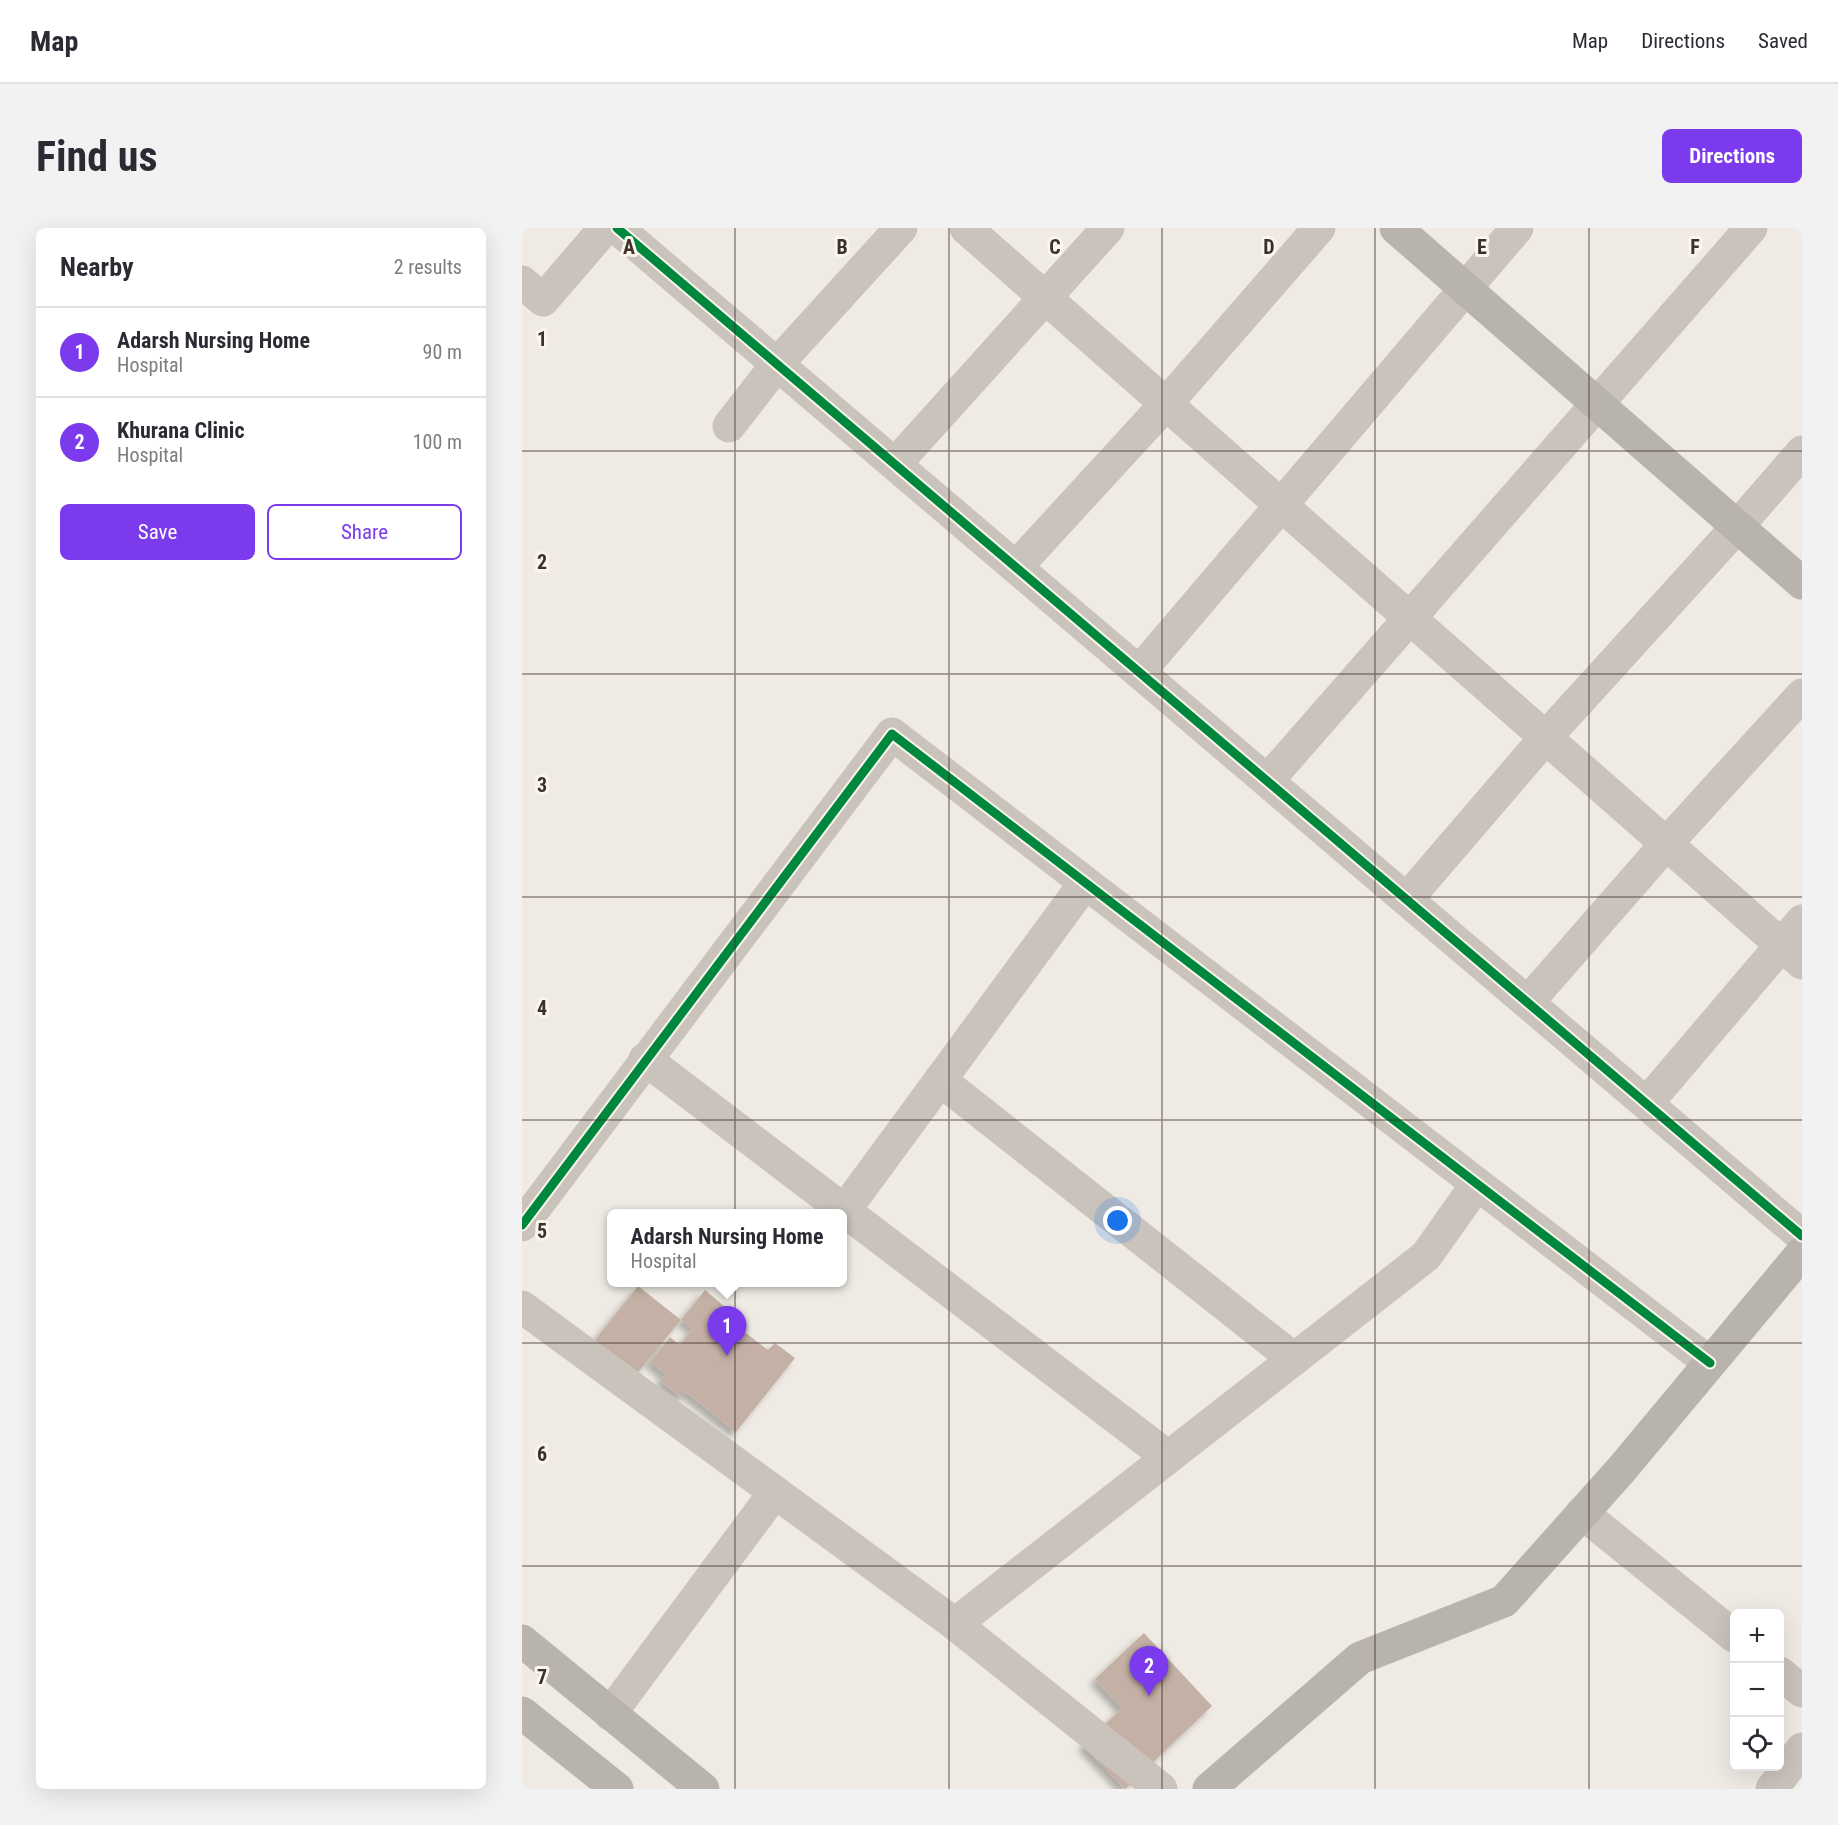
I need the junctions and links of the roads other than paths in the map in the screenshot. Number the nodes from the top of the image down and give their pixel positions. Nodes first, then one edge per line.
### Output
1 (604, 228) edge
2 (617, 228) edge
3 (901, 228) edge
4 (966, 228) edge
5 (1108, 228) edge
6 (1319, 228) edge
7 (1396, 228) edge
8 (1517, 228) edge
9 (1751, 228) edge
10 (522, 282) edge
11 (1465, 288) junction
12 (1046, 297) junction
13 (778, 363) junction
14 (1167, 404) junction
15 (1596, 404) junction
16 (729, 426) dead end
17 (1802, 452) edge
18 (896, 463) junction
19 (1281, 505) junction
20 (1737, 527) junction
21 (1017, 566) junction
22 (1802, 583) edge
23 (1410, 618) junction
24 (1140, 671) junction
25 (1802, 695) edge
26 (1546, 737) junction
27 (1268, 780) junction
28 (1666, 843) junction
29 (1085, 883) junction
30 (1407, 899) junction
31 (1795, 943) edge
32 (1528, 1002) junction
33 (645, 1059) junction
34 (940, 1080) junction
35 (1647, 1103) junction
36 (1477, 1184) junction
37 (841, 1209) edge
38 (845, 1209) edge
39 (847, 1213) edge
40 (522, 1225) edge
41 (1802, 1236) edge
42 (1802, 1254) edge
43 (522, 1307) edge
44 (1294, 1359) junction
45 (1710, 1363) junction
46 (1168, 1457) junction
47 (775, 1492) junction
48 (1582, 1513) junction
49 (955, 1624) junction
50 (1730, 1633) edge
51 (522, 1641) edge
52 (1784, 1676) edge
53 (1802, 1691) edge
54 (522, 1713) edge
55 (610, 1714) junction
56 (1802, 1749) edge
57 (617, 1789) edge
58 (702, 1789) edge
59 (1161, 1789) edge
60 (1209, 1789) edge
61 (1772, 1789) edge

1 - 10 street
2 - 13 street
3 - 13 street
4 - 12 street
5 - 12 street
6 - 14 street
7 - 11 street
8 - 11 street
9 - 15 street
11 - 15 street
11 - 19 street
12 - 14 street
12 - 18 street
13 - 16 street
13 - 18 street
14 - 19 street
14 - 21 street
15 - 20 street
15 - 23 street
17 - 20 street
18 - 21 street
19 - 23 street
19 - 24 street
20 - 22 street
20 - 26 street
21 - 24 street
23 - 26 street
23 - 27 street
24 - 27 street
25 - 28 street
26 - 28 street
26 - 30 street
27 - 30 street
28 - 31 street
28 - 32 street
29 - 33 street
29 - 34 street
29 - 36 street
30 - 32 street
31 - 35 street
32 - 35 street
33 - 37 street
33 - 40 street
34 - 38 street
34 - 44 street
35 - 41 street
36 - 44 street
36 - 45 street
39 - 46 street
42 - 45 street
43 - 47 street
44 - 46 street
45 - 48 street
46 - 49 street
47 - 49 street
47 - 55 street
48 - 50 street
48 - 60 street
49 - 59 street
51 - 55 street
52 - 53 street
54 - 57 street
55 - 58 street
56 - 61 street

